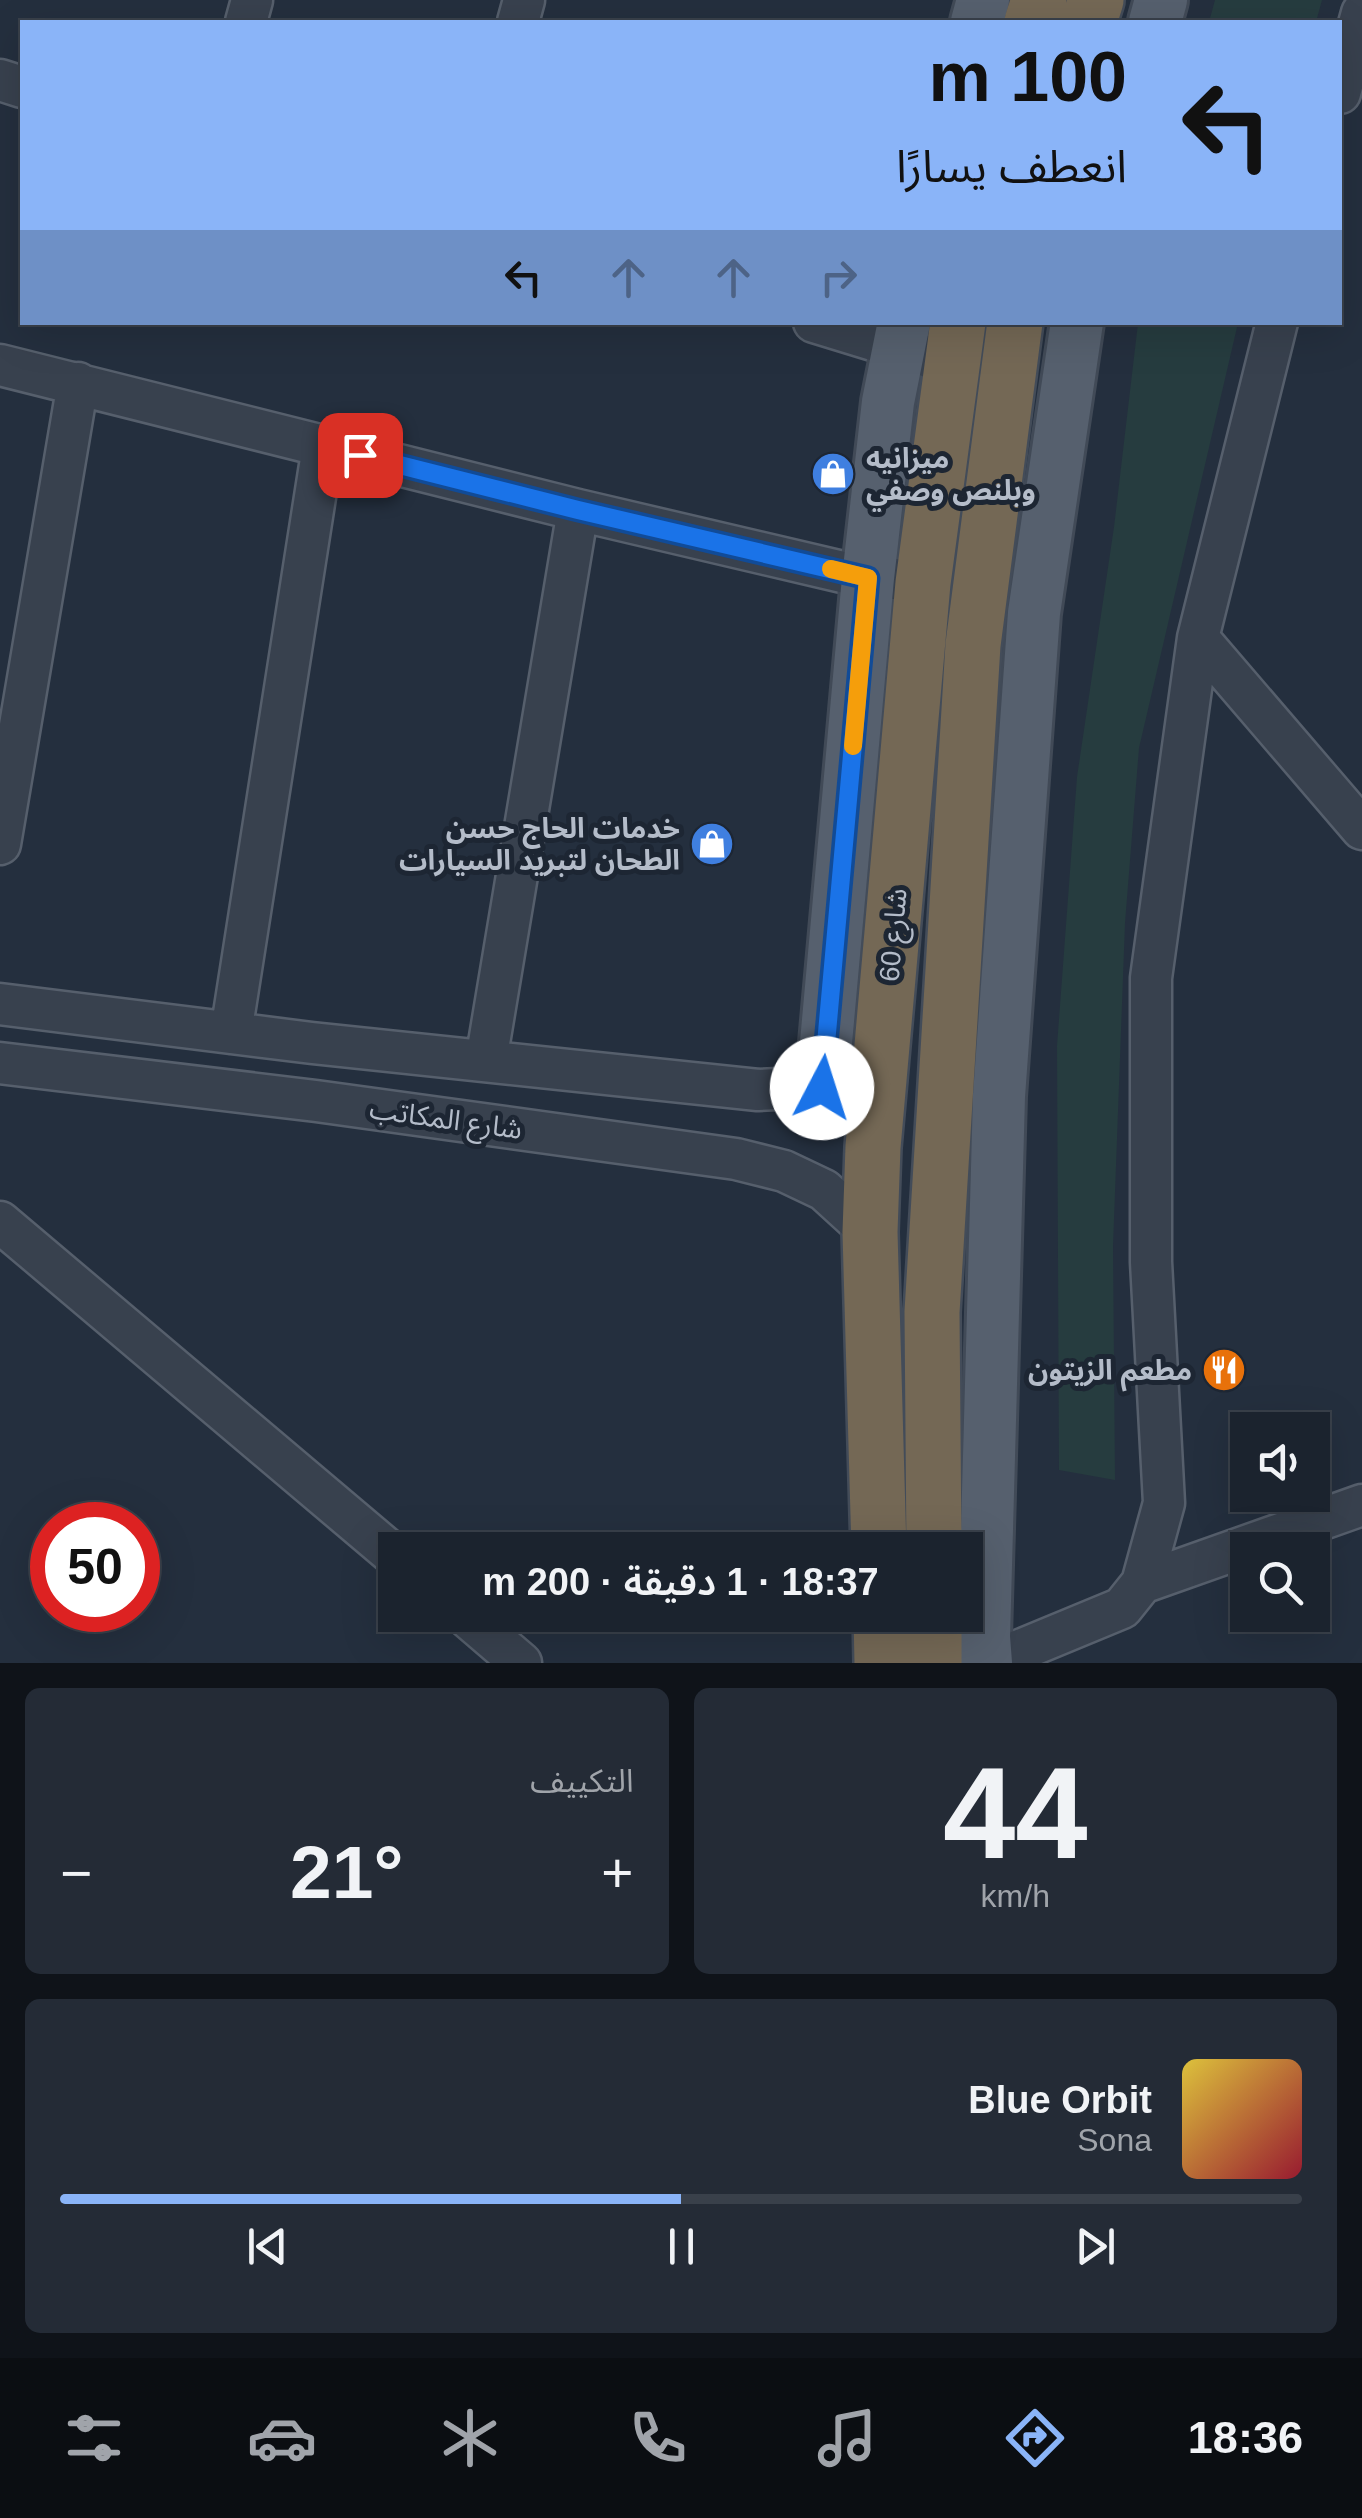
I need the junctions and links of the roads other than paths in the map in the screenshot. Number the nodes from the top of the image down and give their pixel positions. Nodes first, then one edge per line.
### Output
1 (1362, 13) edge
2 (1342, 86) edge
3 (834, 325) edge
4 (1016, 325) edge
5 (1077, 325) edge
6 (1276, 325) edge
7 (901, 335) edge
8 (955, 343) edge
9 (0, 364) edge
10 (78, 382) junction
11 (324, 446) junction
12 (578, 510) junction
13 (868, 578) junction
14 (922, 583) junction
15 (1198, 638) junction
16 (1362, 829) edge
17 (0, 844) edge
18 (0, 1004) edge
19 (231, 1033) junction
20 (486, 1061) junction
21 (0, 1063) edge
22 (880, 1084) junction
23 (822, 1088) junction
24 (0, 1222) edge
25 (870, 1232) junction
26 (1362, 1504) edge
27 (878, 1532) edge
28 (934, 1532) edge
29 (378, 1542) edge
30 (1142, 1584) junction
31 (484, 1632) edge
32 (881, 1632) edge
33 (934, 1632) edge
34 (521, 1663) edge
35 (882, 1663) edge
36 (934, 1663) edge
37 (988, 1663) edge

1 - 2 street
3 - 7 street
4 - 28 highway
5 - 37 main road
6 - 15 street
7 - 8 street
7 - 13 main road
8 - 14 highway, شارع 60
9 - 10 street
10 - 11 street
10 - 17 street
11 - 12 street
11 - 19 street
12 - 13 street
12 - 20 street
13 - 14 street
13 - 23 main road
14 - 22 highway, شارع 60
15 - 16 street
15 - 30 street
18 - 19 street
19 - 20 street
20 - 23 street
21 - 25 street, شارع المکاتب
22 - 23 street
22 - 25 highway, شارع 60
24 - 29 street
25 - 27 highway, شارع 60
26 - 30 street
30 - 37 street
31 - 34 street
32 - 35 highway
33 - 36 highway

